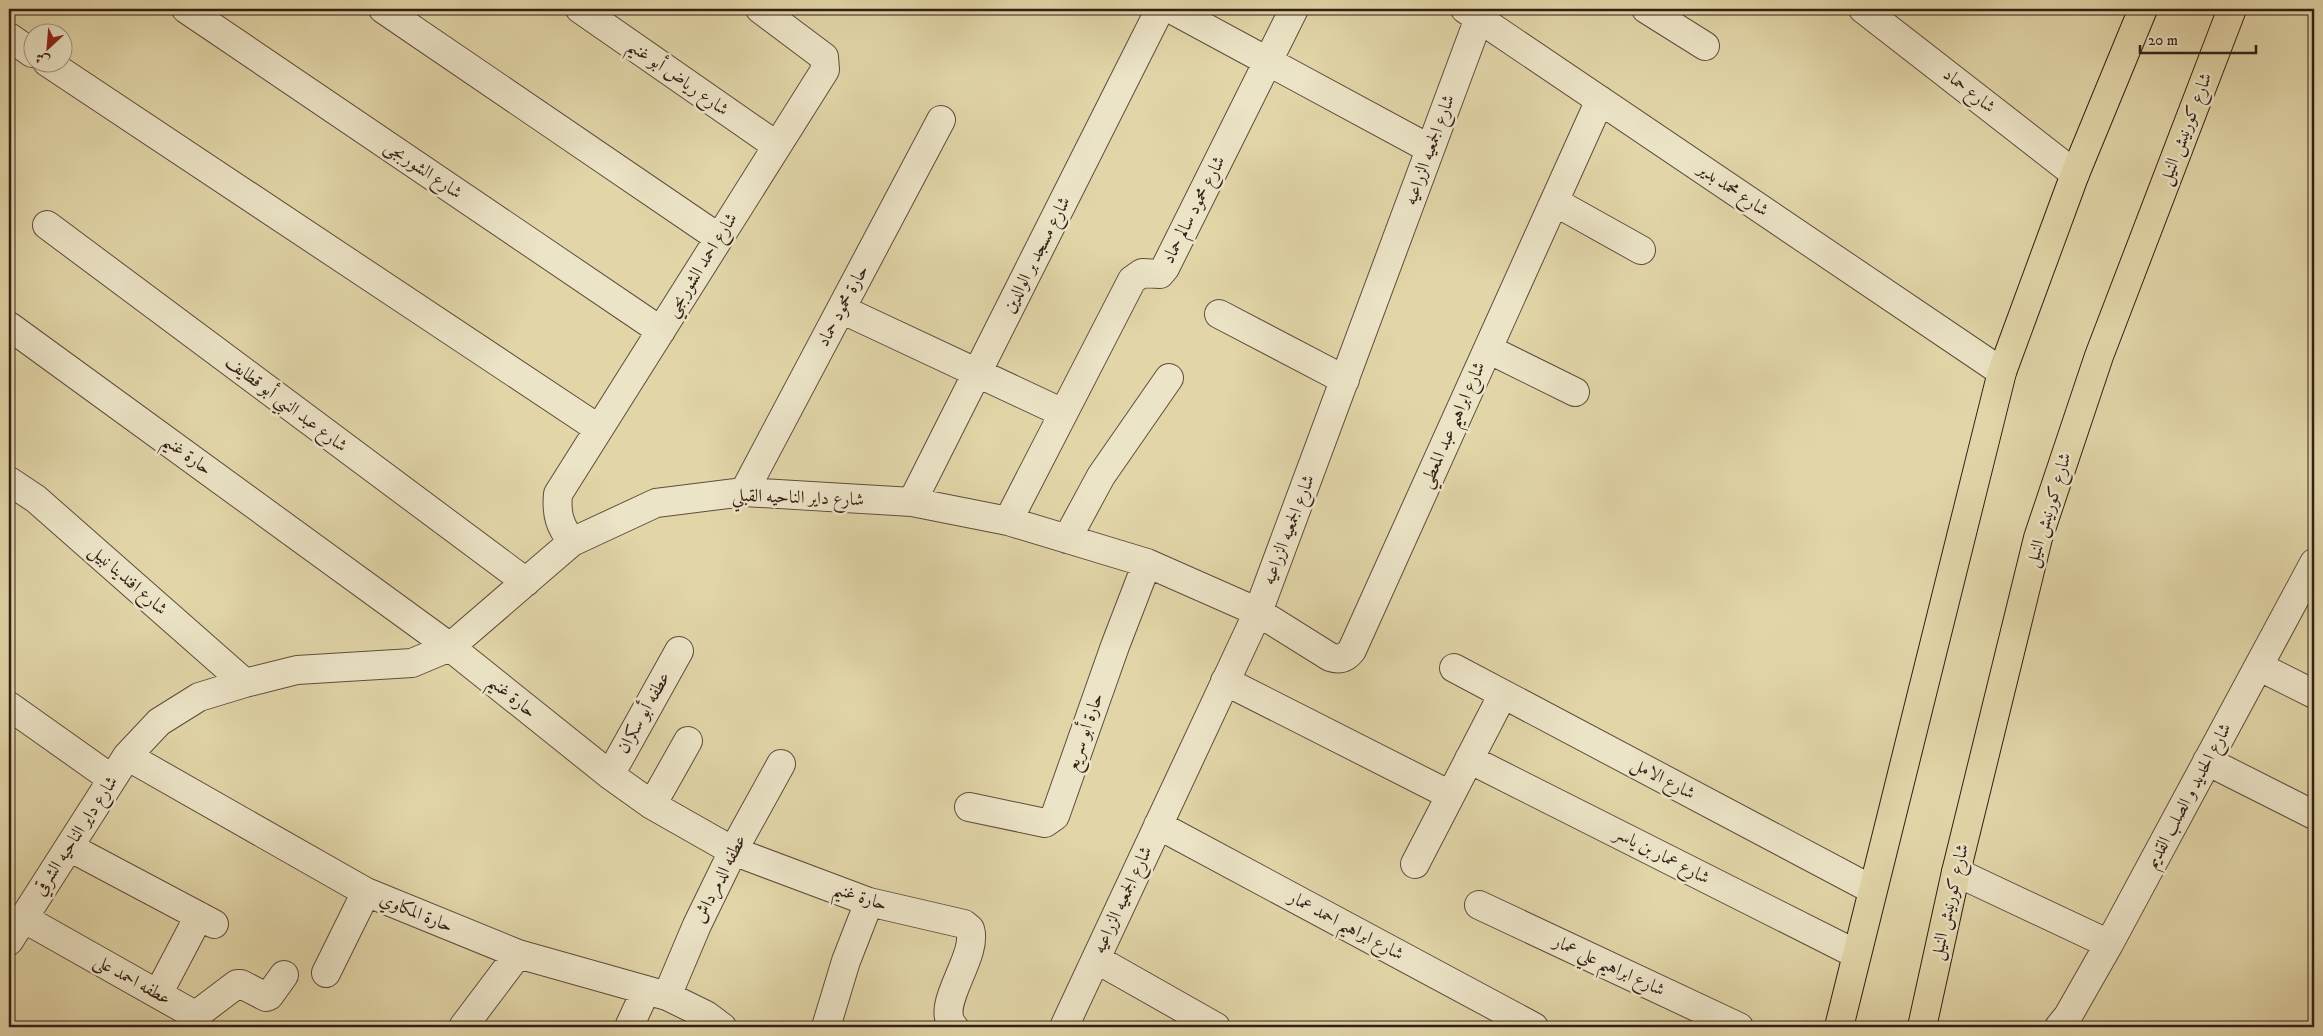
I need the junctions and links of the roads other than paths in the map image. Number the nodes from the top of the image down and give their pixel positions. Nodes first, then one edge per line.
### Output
1 (186, 9) edge
2 (383, 9) edge
3 (580, 9) edge
4 (1163, 9) edge
5 (1171, 9) edge
6 (1294, 9) edge
7 (1646, 9) edge
8 (1862, 9) edge
9 (2143, 9) edge
10 (2232, 9) edge
11 (773, 13) edge
12 (1472, 14) edge
13 (9, 37) edge
14 (22, 46) edge
15 (1705, 46) dead end
16 (1268, 62) junction
17 (62, 72) edge
18 (1600, 100) junction
19 (941, 120) dead end
20 (777, 146) junction
21 (1430, 149) junction
22 (2075, 174) junction
23 (1554, 202) junction
24 (47, 225) dead end
25 (719, 238) junction
26 (1641, 250) dead end
27 (841, 309) junction
28 (1219, 314) dead end
29 (9, 326) edge
30 (660, 331) junction
31 (1488, 349) junction
32 (2002, 372) junction
33 (977, 373) junction
34 (1169, 378) dead end
35 (1345, 380) junction
36 (1575, 392) dead end
37 (1063, 413) junction
38 (599, 428) junction
39 (9, 480) edge
40 (744, 492) junction
41 (912, 502) junction
42 (1008, 521) junction
43 (1067, 539) junction
44 (572, 542) junction
45 (1147, 562) junction
46 (2314, 563) edge
47 (526, 582) junction
48 (1258, 612) junction
49 (450, 647) junction
50 (679, 651) dead end
51 (2260, 667) junction
52 (1454, 668) dead end
53 (1225, 681) junction
54 (245, 682) junction
55 (1502, 694) junction
56 (2314, 694) edge
57 (9, 706) edge
58 (688, 741) dead end
59 (127, 756) junction
60 (1469, 759) junction
61 (2207, 761) junction
62 (781, 764) dead end
63 (610, 775) junction
64 (112, 779) junction
65 (1450, 795) junction
66 (652, 805) junction
67 (968, 807) dead end
68 (2314, 816) edge
69 (1158, 826) junction
70 (69, 847) junction
71 (733, 851) junction
72 (1415, 864) dead end
73 (1956, 872) junction
74 (1871, 889) junction
75 (366, 892) junction
76 (869, 902) junction
77 (1478, 905) dead end
78 (23, 918) junction
79 (9, 941) edge
80 (2109, 944) junction
81 (518, 954) junction
82 (1856, 954) junction
83 (1096, 959) junction
84 (326, 973) dead end
85 (284, 975) dead end
86 (656, 993) junction
87 (158, 994) junction
88 (462, 1027) edge
89 (629, 1027) edge
90 (722, 1027) edge
91 (826, 1027) edge
92 (954, 1027) edge
93 (1064, 1027) edge
94 (1216, 1027) edge
95 (1534, 1027) edge
96 (1740, 1027) edge
97 (1839, 1027) edge
98 (1922, 1027) edge
99 (2059, 1027) edge

1 - 30 street, شارع الشوربجى
2 - 25 street
3 - 20 street, شارع رياض أبو غنيم
4 - 33 street, شارع مسجد بر الوالدين
5 - 16 street
6 - 16 street, شارع محمود سالم حماد
7 - 15 street
8 - 22 street, شارع حماد
9 - 22 highway
10 - 73 highway, شارع كورنيش النيل
11 - 20 street, شارع احمد الشوربجي
12 - 18 street, شارع محمد بدير
12 - 21 street, شارع الجمعيه الزراعيه
13 - 14 street
16 - 21 street
16 - 37 street, شارع محمود سالم حماد
17 - 38 street
18 - 23 street, شارع ابراهيم عبد المعطي
18 - 32 street, شارع محمد بدير
19 - 27 street, حارة محمود حماد
20 - 25 street, شارع احمد الشوربجي
21 - 35 street, شارع الجمعيه الزراعيه
22 - 32 highway
23 - 26 street
23 - 31 street, شارع ابراهيم عبد المعطي
24 - 47 street, شارع عبد النبي أبو قطايف
25 - 30 street, شارع احمد الشوربجي
27 - 33 street
27 - 40 street, حارة محمود حماد
28 - 35 street
29 - 49 street, حارة غنيم
30 - 38 street, شارع احمد الشوربجي
31 - 36 street
31 - 48 street, شارع ابراهيم عبد المعطي
32 - 74 highway
33 - 37 street
33 - 41 street, شارع مسجد بر الوالدين
34 - 43 street
35 - 48 street, شارع الجمعيه الزراعيه
37 - 42 street, شارع محمود سالم حماد
38 - 44 street, شارع احمد الشوربجي
39 - 54 street, شارع افندينا نبيل
40 - 41 street, شارع داير الناحيه القبلي
40 - 44 street, شارع داير الناحيه القبلي
41 - 42 street, شارع داير الناحيه القبلي
42 - 43 street, شارع داير الناحيه القبلي
43 - 45 street, شارع داير الناحيه القبلي
44 - 47 street, شارع داير الناحيه القبلي
45 - 48 street, شارع داير الناحيه القبلي
45 - 67 street, حارة أبو سريع
46 - 51 street, شارع الحديد و الصلب القديم
47 - 49 street, شارع داير الناحيه القبلي
48 - 53 street, شارع الجمعيه الزراعيه
49 - 54 street, شارع داير الناحيه القبلي
49 - 63 street, حارة غنيم
50 - 63 street, عطفه أبو سكران
51 - 56 street
51 - 61 street, شارع الحديد و الصلب القديم
52 - 55 street, شارع الامل
53 - 65 street
53 - 69 street, شارع الجمعيه الزراعيه
54 - 59 street, شارع داير الناحيه القبلي
55 - 60 street
55 - 74 street, شارع الامل
57 - 64 street
58 - 66 street
59 - 64 street, شارع داير الناحيه الشرقي
59 - 75 street, حارة المكاوي
60 - 65 street
60 - 82 street, شارع عمار بن ياسر
61 - 68 street
61 - 80 street, شارع الحديد و الصلب القديم
62 - 71 street, عطفه الدمرداش
63 - 66 street, حارة غنيم
64 - 70 street, شارع داير الناحيه الشرقي
65 - 72 street
66 - 71 street, حارة غنيم
69 - 83 street, شارع الجمعيه الزراعيه
69 - 95 street, شارع ابراهيم احمد عمار
70 - 78 street, شارع داير الناحيه الشرقي
70 - 87 street
71 - 76 street, حارة غنيم
71 - 86 street, عطفه الدمرداش
73 - 80 street
73 - 98 highway, شارع كورنيش النيل
74 - 82 highway
75 - 81 street, حارة المكاوي
75 - 84 street
76 - 91 street
76 - 92 street, حارة غنيم
77 - 96 street, شارع ابراهيم علي عمار
78 - 79 street, شارع داير الناحيه الشرقي
78 - 87 street, عطفه احمد على
80 - 99 street, شارع الحديد و الصلب القديم
81 - 86 street, حارة المكاوي
81 - 88 street
82 - 97 highway
83 - 93 street, شارع الجمعيه الزراعيه
83 - 94 street
85 - 87 street, عطفه احمد على
86 - 89 street, عطفه الدمرداش
86 - 90 street, حارة المكاوي

